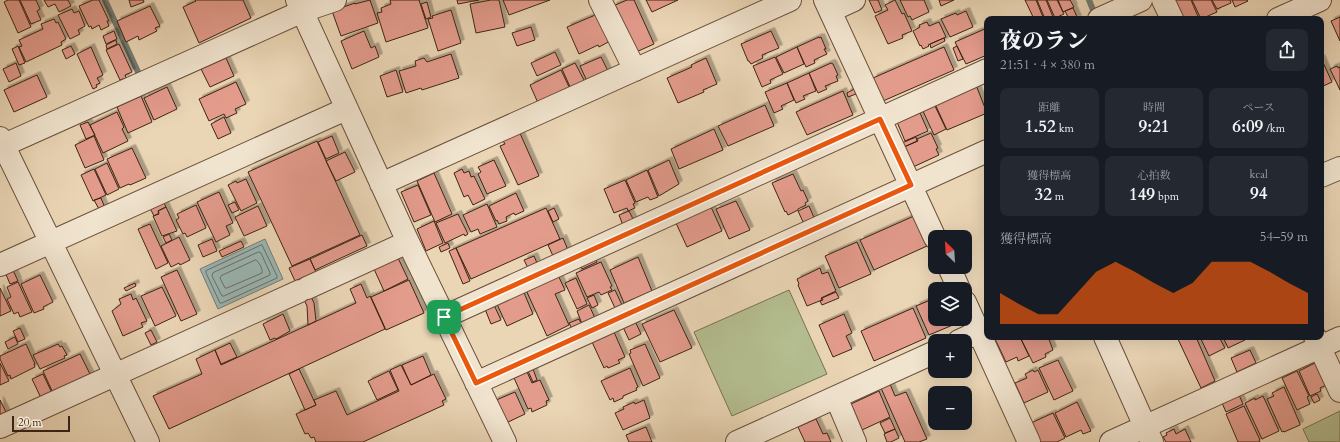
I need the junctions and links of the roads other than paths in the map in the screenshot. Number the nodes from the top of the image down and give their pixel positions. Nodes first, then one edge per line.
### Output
1 (335, 0) edge
2 (600, 0) edge
3 (790, 0) edge
4 (854, 0) edge
5 (1141, 0) edge
6 (1163, 0) edge
7 (1320, 0) edge
8 (828, 5) edge
9 (300, 6) edge
10 (1106, 16) edge
11 (1171, 16) edge
12 (1285, 16) edge
13 (635, 70) junction
14 (984, 71) edge
15 (346, 109) junction
16 (880, 119) junction
17 (2, 141) edge
18 (984, 152) edge
19 (1340, 168) edge
20 (1324, 175) edge
21 (381, 184) junction
22 (911, 185) junction
23 (931, 230) edge
24 (51, 242) junction
25 (408, 242) junction
26 (0, 265) edge
27 (972, 313) edge
28 (444, 317) junction
29 (983, 330) edge
30 (972, 335) edge
31 (1340, 338) edge
32 (987, 340) edge
33 (1106, 340) edge
34 (1318, 342) edge
35 (928, 355) edge
36 (116, 375) junction
37 (476, 383) junction
38 (1340, 391) edge
39 (836, 397) junction
40 (0, 427) edge
41 (1149, 434) edge
42 (148, 442) edge
43 (505, 442) edge
44 (737, 442) edge
45 (856, 442) edge
46 (1029, 442) edge
47 (1111, 442) edge

1 - 9 street
2 - 13 street
3 - 13 street
4 - 8 street
5 - 10 street
6 - 11 street
7 - 12 street
8 - 16 street
9 - 15 street
9 - 17 street
13 - 21 street
14 - 16 street
15 - 21 street
15 - 24 street
16 - 22 street
16 - 28 street
17 - 24 street
18 - 22 street
19 - 20 street
21 - 25 street
22 - 23 street
22 - 37 street
24 - 26 street
24 - 36 street
25 - 28 street
25 - 36 street
27 - 29 street
28 - 37 street
29 - 30 street
31 - 34 street
32 - 46 street
33 - 41 street
34 - 38 street
34 - 41 street
35 - 39 street
36 - 40 street
36 - 42 street
37 - 43 street
39 - 44 street
39 - 45 street
41 - 47 street

